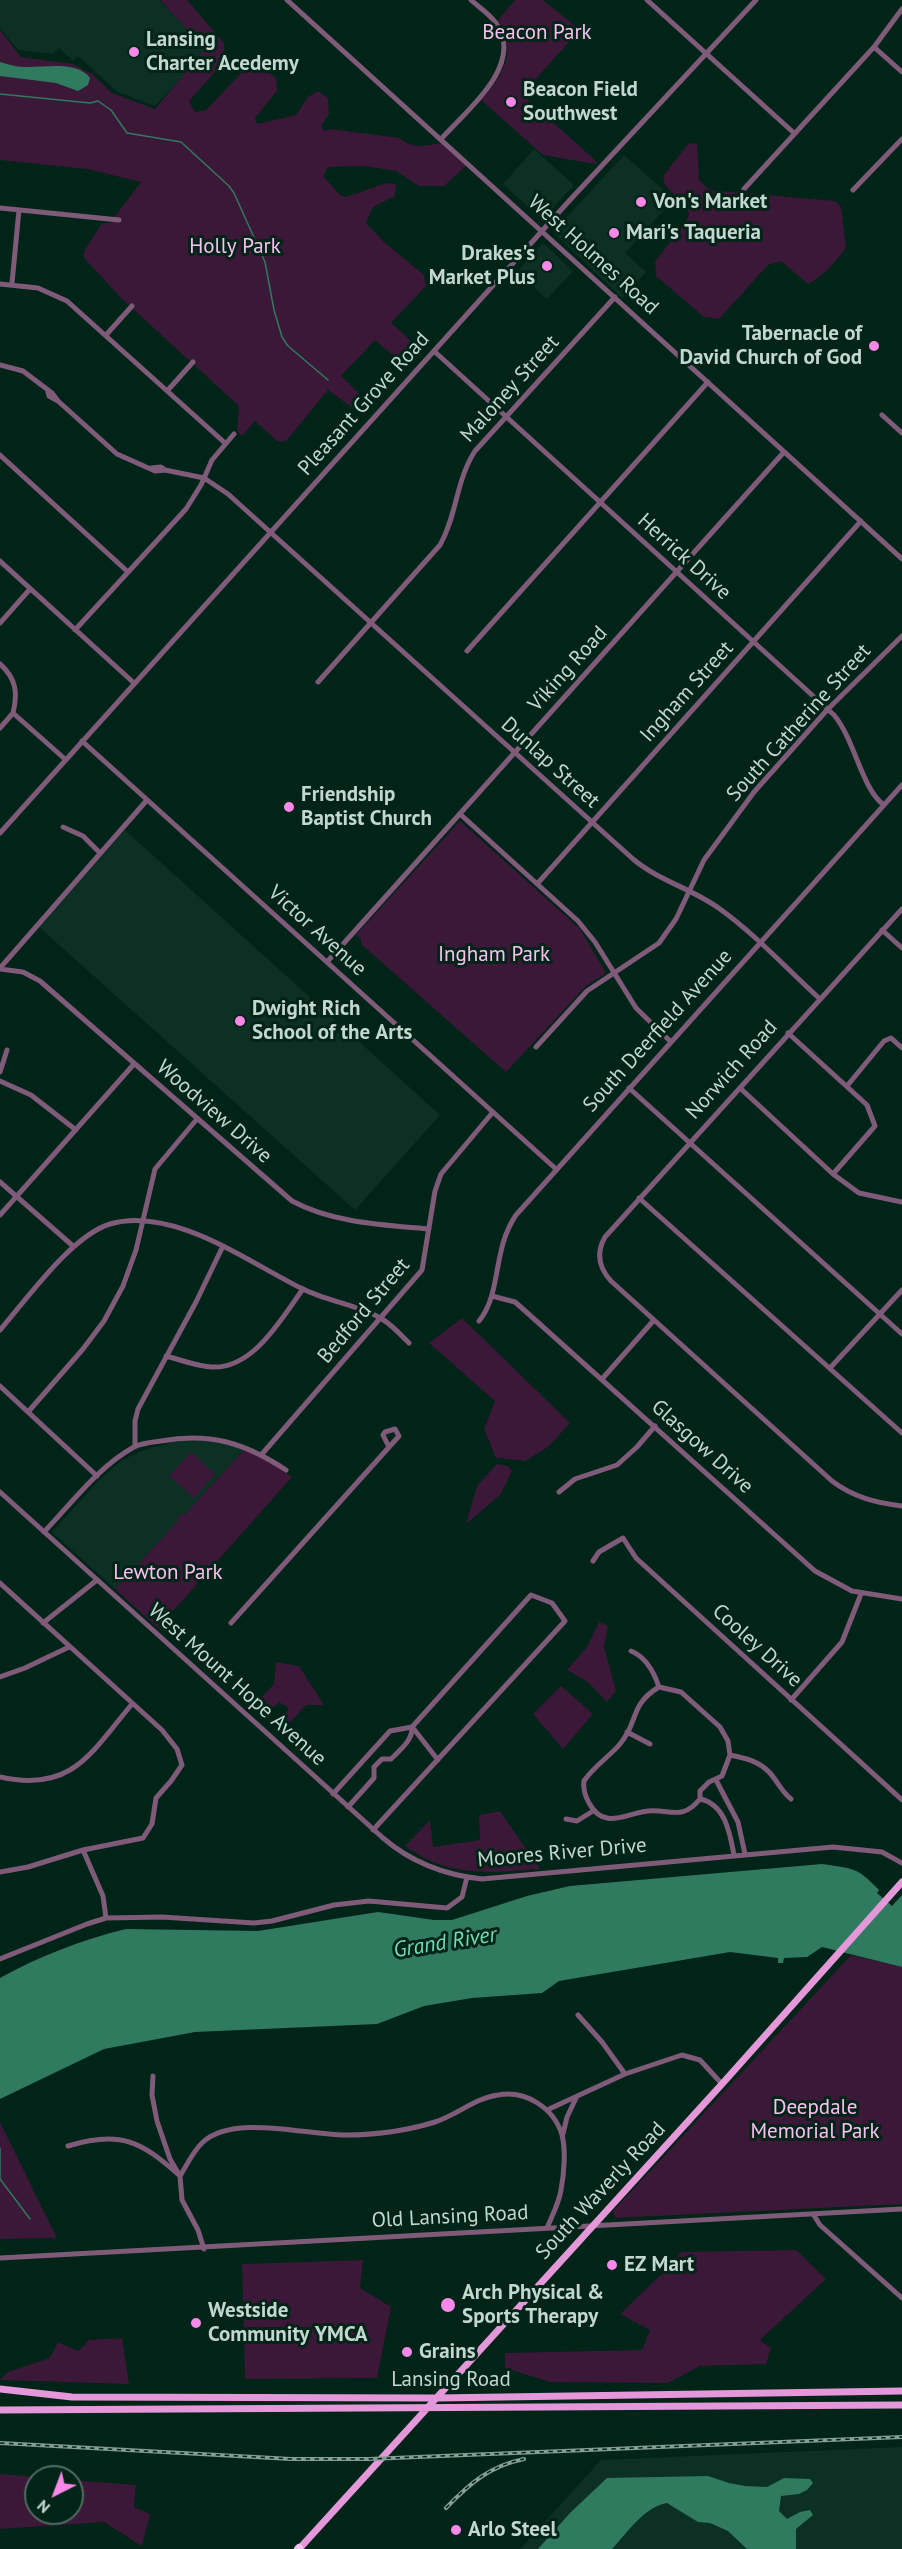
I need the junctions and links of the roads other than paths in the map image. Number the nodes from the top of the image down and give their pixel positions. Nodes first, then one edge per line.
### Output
1 (287, 0) edge
2 (471, 0) edge
3 (647, 0) edge
4 (756, 0) edge
5 (902, 9) edge
6 (874, 47) junction
7 (705, 53) junction
8 (902, 72) edge
9 (794, 133) junction
10 (441, 139) junction
11 (902, 139) edge
12 (744, 189) dead end
13 (853, 190) dead end
14 (0, 208) edge
15 (19, 210) junction
16 (119, 220) dead end
17 (542, 231) junction
18 (12, 283) junction
19 (0, 284) edge
20 (615, 297) junction
21 (132, 306) dead end
22 (106, 334) junction
23 (434, 351) junction
24 (193, 362) dead end
25 (0, 365) edge
26 (708, 382) junction
27 (168, 390) junction
28 (882, 414) dead end
29 (506, 417) junction
30 (902, 433) edge
31 (234, 434) dead end
32 (225, 443) junction
33 (784, 452) junction
34 (0, 455) edge
35 (204, 478) junction
36 (600, 503) junction
37 (861, 521) junction
38 (271, 532) junction
39 (902, 559) edge
40 (0, 561) edge
41 (128, 572) junction
42 (677, 573) junction
43 (30, 589) junction
44 (0, 623) edge
45 (371, 623) junction
46 (75, 630) junction
47 (902, 636) edge
48 (753, 642) junction
49 (467, 651) dead end
50 (0, 664) edge
51 (318, 682) dead end
52 (134, 683) junction
53 (827, 710) junction
54 (14, 713) junction
55 (0, 728) edge
56 (82, 741) junction
57 (514, 753) junction
58 (66, 760) junction
59 (902, 785) edge
60 (147, 800) junction
61 (884, 805) junction
62 (460, 814) junction
63 (592, 823) junction
64 (63, 827) dead end
65 (0, 833) edge
66 (100, 853) junction
67 (537, 884) junction
68 (690, 892) junction
69 (902, 909) edge
70 (882, 930) junction
71 (760, 943) junction
72 (902, 948) edge
73 (327, 962) junction
74 (0, 969) edge
75 (614, 974) junction
76 (820, 999) junction
77 (788, 1033) junction
78 (671, 1042) junction
79 (536, 1047) dead end
80 (902, 1048) edge
81 (7, 1050) dead end
82 (134, 1064) junction
83 (0, 1072) edge
84 (0, 1081) edge
85 (847, 1086) junction
86 (629, 1088) junction
87 (740, 1088) junction
88 (493, 1112) junction
89 (197, 1119) junction
90 (75, 1130) junction
91 (688, 1143) junction
92 (556, 1169) junction
93 (833, 1174) junction
94 (0, 1182) edge
95 (17, 1197) junction
96 (639, 1198) junction
97 (902, 1202) edge
98 (0, 1215) edge
99 (143, 1222) junction
100 (429, 1229) junction
101 (73, 1246) junction
102 (223, 1246) junction
103 (303, 1290) junction
104 (902, 1290) edge
105 (492, 1296) junction
106 (880, 1314) junction
107 (382, 1319) junction
108 (654, 1320) junction
109 (479, 1321) dead end
110 (0, 1330) edge
111 (902, 1334) edge
112 (409, 1343) dead end
113 (166, 1356) junction
114 (830, 1368) junction
115 (602, 1379) junction
116 (0, 1386) edge
117 (28, 1412) junction
118 (655, 1426) junction
119 (902, 1433) edge
120 (135, 1446) junction
121 (389, 1447) dead end
122 (262, 1454) junction
123 (286, 1470) dead end
124 (97, 1476) junction
125 (0, 1492) edge
126 (559, 1492) dead end
127 (902, 1506) edge
128 (44, 1532) junction
129 (593, 1561) dead end
130 (97, 1580) junction
131 (0, 1583) edge
132 (861, 1594) junction
133 (902, 1599) edge
134 (43, 1623) junction
135 (231, 1623) dead end
136 (69, 1647) junction
137 (631, 1651) dead end
138 (0, 1677) edge
139 (659, 1687) junction
140 (791, 1700) junction
141 (132, 1704) junction
142 (412, 1726) junction
143 (627, 1732) junction
144 (650, 1744) dead end
145 (730, 1755) junction
146 (438, 1760) junction
147 (0, 1777) edge
148 (716, 1780) junction
149 (333, 1794) junction
150 (700, 1799) junction
151 (791, 1800) dead end
152 (902, 1800) edge
153 (348, 1807) junction
154 (593, 1811) junction
155 (566, 1819) dead end
156 (373, 1830) junction
157 (83, 1850) junction
158 (745, 1854) junction
159 (734, 1855) junction
160 (902, 1863) edge
161 (0, 1872) edge
162 (467, 1877) junction
163 (901, 1882) edge
164 (106, 1918) junction
165 (0, 1959) edge
166 (578, 2015) dead end
167 (625, 2074) junction
168 (153, 2076) dead end
169 (722, 2084) junction
170 (577, 2097) junction
171 (547, 2110) junction
172 (562, 2136) junction
173 (68, 2146) dead end
174 (180, 2176) junction
175 (902, 2209) edge
176 (813, 2214) junction
177 (591, 2227) junction
178 (547, 2228) junction
179 (204, 2249) junction
180 (0, 2258) edge
181 (902, 2298) edge
182 (0, 2390) edge
183 (902, 2391) edge
184 (437, 2398) junction
185 (902, 2405) edge
186 (428, 2408) junction
187 (0, 2410) edge
188 (299, 2549) edge

1 - 10 street, West Holmes Road
2 - 10 street
3 - 7 street
4 - 7 street, Pleasant Grove Road
5 - 6 street
6 - 8 street
6 - 9 street
7 - 9 street
7 - 17 street, Pleasant Grove Road
9 - 12 street
10 - 17 street, West Holmes Road
11 - 13 street
14 - 15 street
15 - 16 street
15 - 18 street
17 - 20 street, West Holmes Road
17 - 23 street, Pleasant Grove Road
18 - 19 street
18 - 22 street
20 - 26 street, West Holmes Road
20 - 29 street, Maloney Street
21 - 22 street
22 - 27 street
23 - 29 street, Herrick Drive
23 - 38 street, Pleasant Grove Road
24 - 27 street
25 - 35 street
26 - 33 street, West Holmes Road
26 - 36 street
27 - 32 street
28 - 30 street
29 - 36 street, Herrick Drive
29 - 45 street, Maloney Street
31 - 32 street
32 - 35 street
33 - 37 street, West Holmes Road
33 - 42 street, Viking Road
34 - 41 street
35 - 38 street, Dunlap Street
35 - 41 street
36 - 42 street, Herrick Drive
36 - 49 street
37 - 39 street, West Holmes Road
37 - 48 street, Ingham Street
38 - 45 street, Dunlap Street
38 - 52 street, Pleasant Grove Road
40 - 43 street
41 - 46 street
42 - 48 street, Herrick Drive
42 - 57 street, Viking Road
43 - 44 street
43 - 46 street
45 - 51 street, Maloney Street
45 - 57 street, Dunlap Street
46 - 52 street
47 - 53 street, South Catherine Street
48 - 53 street, Herrick Drive
48 - 63 street, Ingham Street
50 - 54 street
52 - 56 street, Pleasant Grove Road
53 - 61 street, Herrick Drive
53 - 68 street, South Catherine Street
54 - 55 street
54 - 58 street
56 - 58 street, Pleasant Grove Road
56 - 60 street, Victor Avenue
57 - 62 street, Viking Road
57 - 63 street, Dunlap Street
58 - 65 street, Pleasant Grove Road
59 - 61 street, South Deerfield Avenue
60 - 66 street
60 - 73 street, Victor Avenue
61 - 71 street, South Deerfield Avenue
62 - 67 street
62 - 73 street, Viking Road
63 - 67 street, Ingham Street
63 - 68 street, Dunlap Street
64 - 66 street
66 - 74 street
67 - 75 street
68 - 71 street, Dunlap Street
68 - 75 street, South Catherine Street
69 - 70 street, Norwich Road
70 - 72 street
70 - 76 street, Norwich Road
71 - 76 street, Dunlap Street
71 - 78 street, South Deerfield Avenue
73 - 88 street, Victor Avenue
74 - 82 street, Woodview Drive
75 - 78 street
75 - 79 street, South Catherine Street
76 - 77 street, Norwich Road
77 - 85 street
77 - 87 street, Norwich Road
78 - 86 street, South Deerfield Avenue
80 - 85 street
81 - 83 street
82 - 89 street, Woodview Drive
82 - 90 street
84 - 90 street
85 - 93 street
86 - 91 street
86 - 92 street, South Deerfield Avenue
87 - 91 street, Norwich Road
87 - 93 street
88 - 92 street, Victor Avenue
88 - 100 street, Bedford Street
89 - 99 street
89 - 100 street, Woodview Drive
90 - 95 street
91 - 96 street, Norwich Road
91 - 106 street
92 - 105 street, South Deerfield Avenue
93 - 97 street
94 - 95 street
95 - 98 street
95 - 101 street
96 - 108 street, Norwich Road
96 - 114 street
99 - 101 street
99 - 102 street
99 - 117 street
100 - 107 street, Bedford Street
101 - 110 street
102 - 103 street
102 - 113 street
103 - 107 street
103 - 113 street
104 - 106 street
105 - 109 street, South Deerfield Avenue
105 - 115 street, Glasgow Drive
106 - 111 street
106 - 114 street
107 - 112 street
107 - 122 street, Bedford Street
108 - 115 street
108 - 127 street
113 - 120 street
114 - 119 street
115 - 118 street, Glasgow Drive
116 - 117 street
117 - 124 street
118 - 126 street
118 - 132 street, Glasgow Drive
120 - 122 street
120 - 124 street
121 - 135 street
122 - 123 street
124 - 128 street
125 - 128 street, West Mount Hope Avenue
128 - 130 street, West Mount Hope Avenue
129 - 140 street, Cooley Drive
130 - 134 street
130 - 149 street, West Mount Hope Avenue
131 - 134 street
132 - 133 street, Glasgow Drive
132 - 140 street
134 - 136 street
136 - 138 street
136 - 141 street
137 - 139 street
139 - 143 street
139 - 145 street
140 - 152 street, Cooley Drive
141 - 147 street
141 - 157 street
142 - 146 street
142 - 146 street
142 - 149 street
142 - 153 street
143 - 144 street
143 - 154 street
145 - 148 street
145 - 151 street
146 - 156 street
148 - 150 street
148 - 158 street
149 - 153 street, West Mount Hope Avenue
150 - 154 street
150 - 159 street
153 - 156 street, West Mount Hope Avenue
154 - 155 street
156 - 162 street, West Mount Hope Avenue
157 - 161 street
157 - 164 street
158 - 159 street, Moores River Drive
158 - 160 street, Moores River Drive
159 - 162 street, Moores River Drive
162 - 164 street, Moores River Drive
163 - 169 main road, South Waverly Road
164 - 165 street, Moores River Drive
166 - 167 street
167 - 169 street
167 - 170 street
168 - 174 street
169 - 177 main road, South Waverly Road
170 - 171 street
170 - 172 street
171 - 172 street
171 - 174 street
172 - 178 street
173 - 174 street
174 - 179 street
175 - 176 street, Old Lansing Road
176 - 177 street, Old Lansing Road
176 - 181 street
177 - 178 street, Old Lansing Road
177 - 184 main road, South Waverly Road
178 - 179 street, Old Lansing Road
179 - 180 street, Old Lansing Road
182 - 184 main road, Lansing Road
183 - 184 main road, Lansing Road
184 - 186 main road, South Waverly Road
185 - 186 main road, Lansing Road
186 - 187 main road, Lansing Road
186 - 188 main road, South Waverly Road

